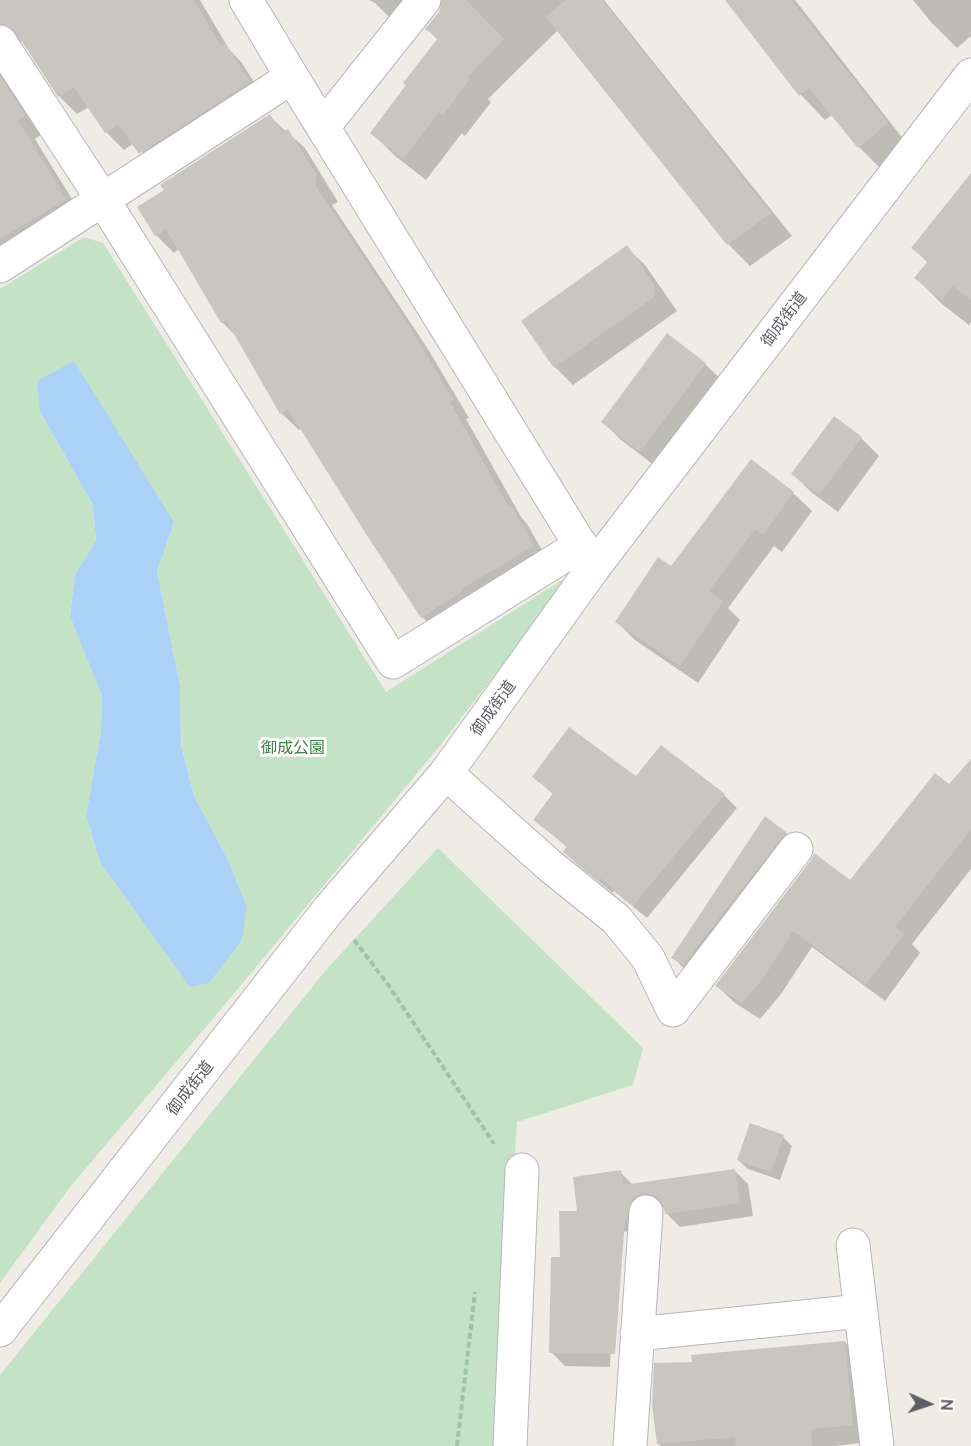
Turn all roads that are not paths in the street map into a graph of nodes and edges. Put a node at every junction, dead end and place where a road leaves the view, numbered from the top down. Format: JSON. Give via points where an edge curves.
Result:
{"nodes":[{"id":1,"x":246,"y":0,"type":"edge"},
{"id":2,"x":424,"y":0,"type":"edge"},
{"id":3,"x":0,"y":42,"type":"edge"},
{"id":4,"x":971,"y":75,"type":"edge"},
{"id":5,"x":292,"y":77,"type":"junction"},
{"id":6,"x":323,"y":127,"type":"junction"},
{"id":7,"x":103,"y":200,"type":"junction"},
{"id":8,"x":0,"y":266,"type":"edge"},
{"id":9,"x":588,"y":556,"type":"junction"},
{"id":10,"x":446,"y":773,"type":"junction"},
{"id":11,"x":796,"y":849,"type":"dead end"},
{"id":12,"x":522,"y":1170,"type":"dead end"},
{"id":13,"x":646,"y":1212,"type":"dead end"},
{"id":14,"x":853,"y":1245,"type":"dead end"},
{"id":15,"x":861,"y":1311,"type":"junction"},
{"id":16,"x":0,"y":1330,"type":"edge"},
{"id":17,"x":637,"y":1334,"type":"junction"},
{"id":18,"x":510,"y":1446,"type":"edge"},
{"id":19,"x":630,"y":1446,"type":"edge"},
{"id":20,"x":877,"y":1446,"type":"edge"}],
"edges":[{"from":1,"to":5,"type":"street"},
{"from":2,"to":6,"type":"street"},
{"from":3,"to":7,"type":"street"},
{"from":4,"to":9,"type":"street","name":"御成街道"},
{"from":5,"to":6,"type":"street"},
{"from":5,"to":7,"type":"street"},
{"from":6,"to":9,"type":"street"},
{"from":7,"to":8,"type":"street"},
{"from":7,"to":9,"type":"street","via":[[393,662]]},
{"from":9,"to":10,"type":"street","name":"御成街道"},
{"from":10,"to":11,"type":"street","via":[[616,919],[648,957],[673,1010]]},
{"from":10,"to":16,"type":"street","name":"御成街道","via":[[330,908]]},
{"from":12,"to":18,"type":"street"},
{"from":13,"to":17,"type":"street"},
{"from":14,"to":15,"type":"street"},
{"from":15,"to":17,"type":"street"},
{"from":15,"to":20,"type":"street"},
{"from":17,"to":19,"type":"street"}]}
